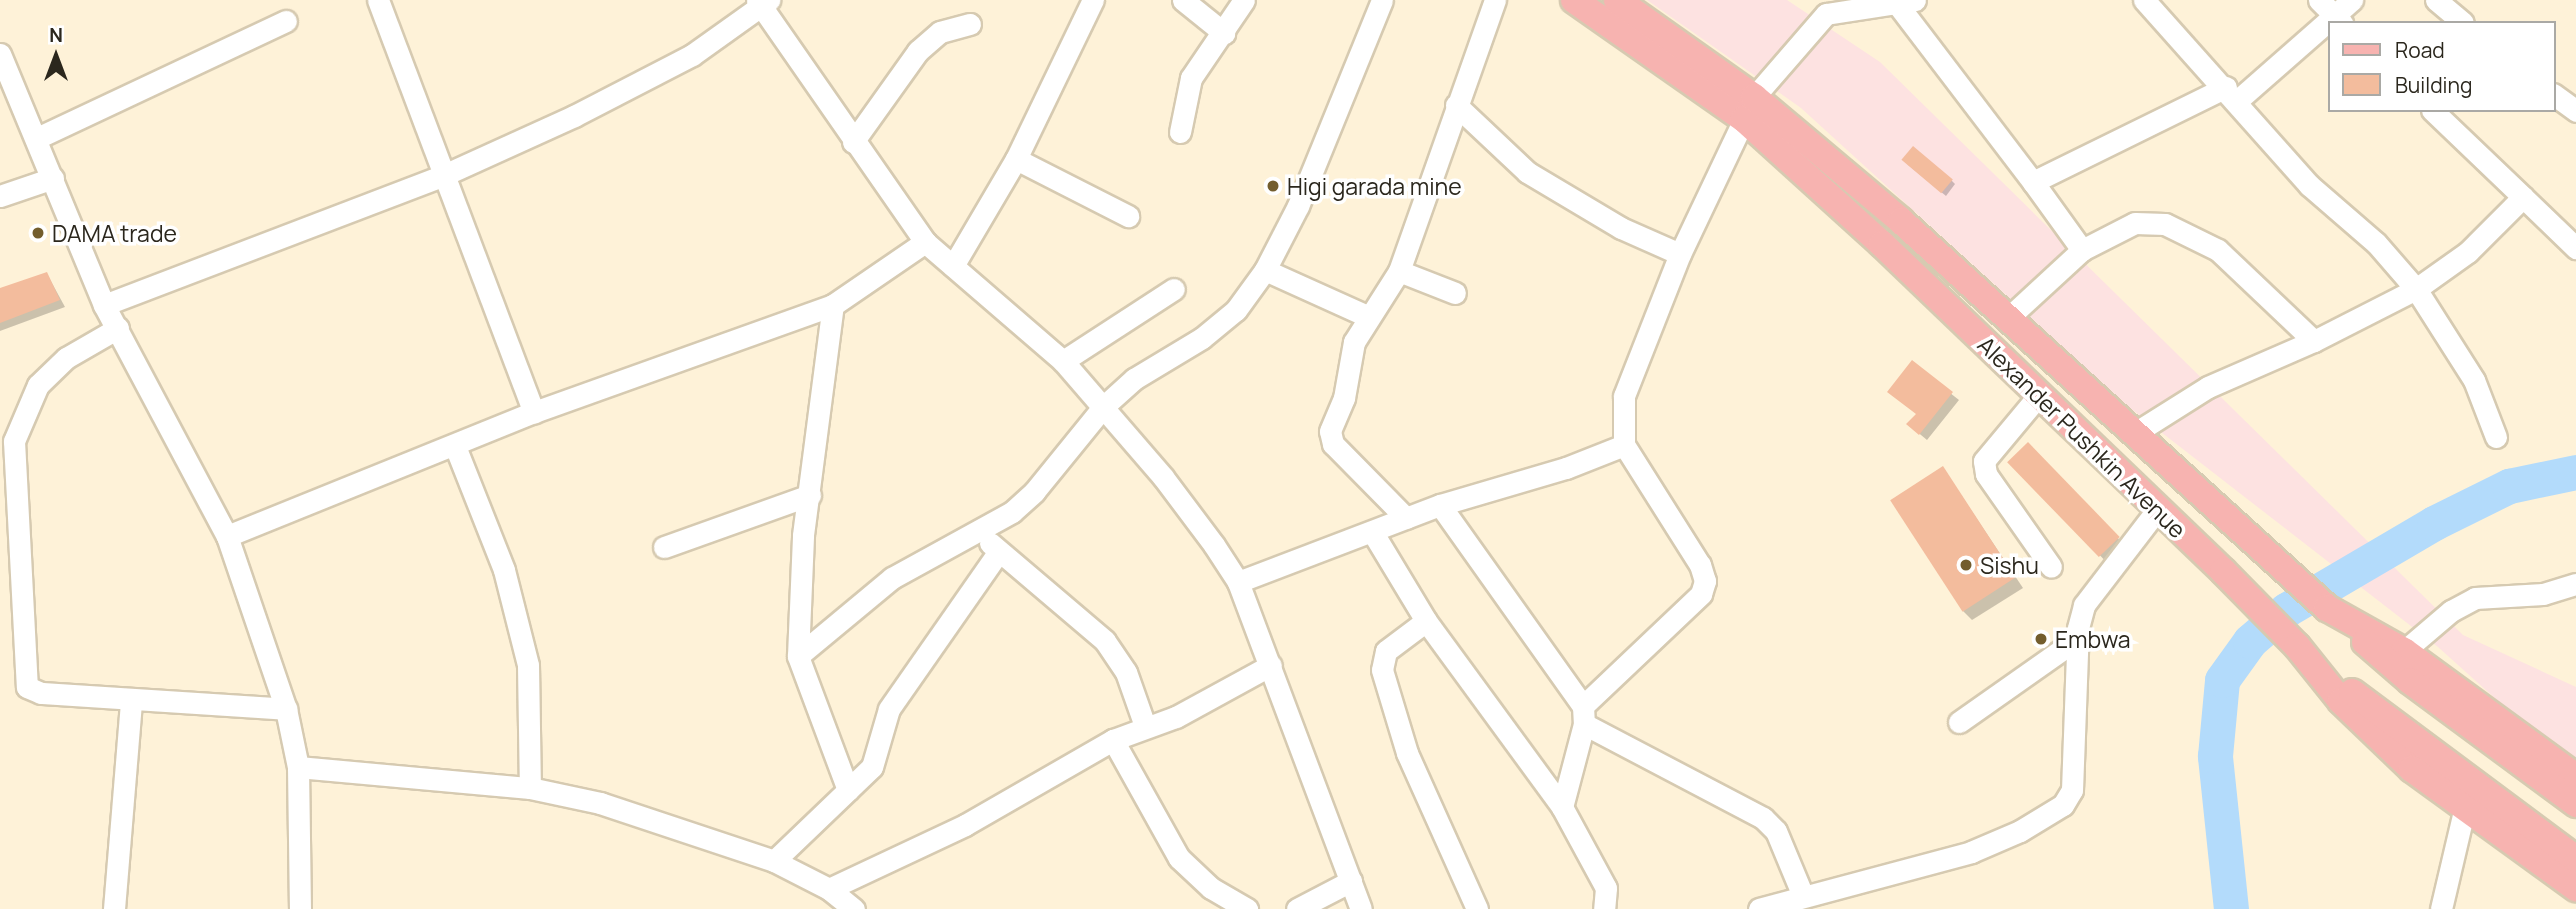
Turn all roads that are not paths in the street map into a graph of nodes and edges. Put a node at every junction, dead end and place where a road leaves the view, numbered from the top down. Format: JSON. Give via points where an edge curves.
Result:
{"nodes":[{"id":1,"x":377,"y":0,"type":"edge"},
{"id":2,"x":1093,"y":0,"type":"edge"},
{"id":3,"x":1183,"y":0,"type":"edge"},
{"id":4,"x":1244,"y":0,"type":"edge"},
{"id":5,"x":1382,"y":0,"type":"edge"},
{"id":6,"x":1494,"y":0,"type":"edge"},
{"id":7,"x":1574,"y":0,"type":"edge"},
{"id":8,"x":1617,"y":0,"type":"edge"},
{"id":9,"x":2144,"y":0,"type":"edge"},
{"id":10,"x":2319,"y":0,"type":"edge"},
{"id":11,"x":2352,"y":0,"type":"edge"},
{"id":12,"x":2436,"y":0,"type":"edge"},
{"id":13,"x":762,"y":2,"type":"edge"},
{"id":14,"x":1907,"y":2,"type":"edge"},
{"id":15,"x":1831,"y":7,"type":"edge"},
{"id":16,"x":2339,"y":20,"type":"edge"},
{"id":17,"x":286,"y":21,"type":"dead end"},
{"id":18,"x":2461,"y":21,"type":"edge"},
{"id":19,"x":970,"y":24,"type":"dead end"},
{"id":20,"x":2328,"y":28,"type":"edge"},
{"id":21,"x":1224,"y":33,"type":"junction"},
{"id":22,"x":0,"y":54,"type":"edge"},
{"id":23,"x":2232,"y":93,"type":"junction"},
{"id":24,"x":2555,"y":95,"type":"edge"},
{"id":25,"x":1457,"y":105,"type":"junction"},
{"id":26,"x":1749,"y":108,"type":"junction"},
{"id":27,"x":2576,"y":111,"type":"edge"},
{"id":28,"x":2434,"y":112,"type":"edge"},
{"id":29,"x":1180,"y":132,"type":"dead end"},
{"id":30,"x":37,"y":138,"type":"junction"},
{"id":31,"x":853,"y":142,"type":"junction"},
{"id":32,"x":1016,"y":159,"type":"junction"},
{"id":33,"x":444,"y":175,"type":"junction"},
{"id":34,"x":53,"y":178,"type":"junction"},
{"id":35,"x":2033,"y":182,"type":"junction"},
{"id":36,"x":0,"y":196,"type":"edge"},
{"id":37,"x":2523,"y":197,"type":"junction"},
{"id":38,"x":1128,"y":216,"type":"dead end"},
{"id":39,"x":925,"y":242,"type":"junction"},
{"id":40,"x":2576,"y":248,"type":"edge"},
{"id":41,"x":2082,"y":250,"type":"junction"},
{"id":42,"x":1680,"y":254,"type":"junction"},
{"id":43,"x":953,"y":266,"type":"junction"},
{"id":44,"x":1265,"y":270,"type":"junction"},
{"id":45,"x":1399,"y":271,"type":"junction"},
{"id":46,"x":1174,"y":289,"type":"dead end"},
{"id":47,"x":2416,"y":289,"type":"junction"},
{"id":48,"x":1455,"y":293,"type":"dead end"},
{"id":49,"x":104,"y":305,"type":"junction"},
{"id":50,"x":833,"y":305,"type":"junction"},
{"id":51,"x":1369,"y":317,"type":"junction"},
{"id":52,"x":2007,"y":319,"type":"junction"},
{"id":53,"x":118,"y":328,"type":"junction"},
{"id":54,"x":2314,"y":341,"type":"junction"},
{"id":55,"x":1063,"y":361,"type":"junction"},
{"id":56,"x":2039,"y":395,"type":"junction"},
{"id":57,"x":1103,"y":407,"type":"junction"},
{"id":58,"x":534,"y":412,"type":"junction"},
{"id":59,"x":2135,"y":433,"type":"junction"},
{"id":60,"x":2496,"y":438,"type":"dead end"},
{"id":61,"x":1624,"y":445,"type":"junction"},
{"id":62,"x":455,"y":446,"type":"junction"},
{"id":63,"x":810,"y":495,"type":"junction"},
{"id":64,"x":1440,"y":505,"type":"junction"},
{"id":65,"x":2156,"y":511,"type":"junction"},
{"id":66,"x":1406,"y":518,"type":"junction"},
{"id":67,"x":978,"y":528,"type":"junction"},
{"id":68,"x":1373,"y":533,"type":"junction"},
{"id":69,"x":228,"y":536,"type":"junction"},
{"id":70,"x":664,"y":547,"type":"dead end"},
{"id":71,"x":998,"y":553,"type":"junction"},
{"id":72,"x":2051,"y":566,"type":"dead end"},
{"id":73,"x":1238,"y":582,"type":"junction"},
{"id":74,"x":2576,"y":584,"type":"edge"},
{"id":75,"x":2327,"y":608,"type":"junction"},
{"id":76,"x":1426,"y":621,"type":"junction"},
{"id":77,"x":2077,"y":639,"type":"junction"},
{"id":78,"x":2297,"y":646,"type":"junction"},
{"id":79,"x":2404,"y":651,"type":"junction"},
{"id":80,"x":798,"y":656,"type":"junction"},
{"id":81,"x":1271,"y":665,"type":"junction"},
{"id":82,"x":131,"y":700,"type":"junction"},
{"id":83,"x":286,"y":709,"type":"junction"},
{"id":84,"x":1583,"y":715,"type":"junction"},
{"id":85,"x":1959,"y":722,"type":"dead end"},
{"id":86,"x":1145,"y":726,"type":"junction"},
{"id":87,"x":1112,"y":740,"type":"junction"},
{"id":88,"x":298,"y":767,"type":"junction"},
{"id":89,"x":2576,"y":776,"type":"edge"},
{"id":90,"x":530,"y":788,"type":"junction"},
{"id":91,"x":848,"y":790,"type":"junction"},
{"id":92,"x":2576,"y":804,"type":"edge"},
{"id":93,"x":1562,"y":807,"type":"junction"},
{"id":94,"x":2465,"y":807,"type":"junction"},
{"id":95,"x":2576,"y":859,"type":"edge"},
{"id":96,"x":774,"y":861,"type":"junction"},
{"id":97,"x":1351,"y":880,"type":"junction"},
{"id":98,"x":2576,"y":888,"type":"edge"},
{"id":99,"x":829,"y":889,"type":"junction"},
{"id":100,"x":1803,"y":895,"type":"junction"},
{"id":101,"x":114,"y":909,"type":"edge"},
{"id":102,"x":300,"y":909,"type":"edge"},
{"id":103,"x":854,"y":909,"type":"edge"},
{"id":104,"x":1247,"y":909,"type":"edge"},
{"id":105,"x":1297,"y":909,"type":"edge"},
{"id":106,"x":1361,"y":909,"type":"edge"},
{"id":107,"x":1477,"y":909,"type":"edge"},
{"id":108,"x":1604,"y":909,"type":"edge"},
{"id":109,"x":1759,"y":909,"type":"edge"},
{"id":110,"x":2441,"y":909,"type":"edge"}],
"edges":[{"from":1,"to":33,"type":"street"},
{"from":2,"to":32,"type":"street"},
{"from":3,"to":21,"type":"street"},
{"from":4,"to":21,"type":"street"},
{"from":5,"to":44,"type":"street","via":[[1328,140]]},
{"from":6,"to":25,"type":"street"},
{"from":7,"to":26,"type":"main road","name":"Alexander Pushkin Avenue"},
{"from":8,"to":26,"type":"main road","name":"Alexander Pushkin Avenue"},
{"from":9,"to":23,"type":"street"},
{"from":10,"to":16,"type":"street"},
{"from":11,"to":16,"type":"street"},
{"from":12,"to":18,"type":"street"},
{"from":13,"to":31,"type":"street"},
{"from":13,"to":33,"type":"street","via":[[692,55],[574,116]]},
{"from":14,"to":15,"type":"street"},
{"from":14,"to":35,"type":"street"},
{"from":15,"to":26,"type":"street"},
{"from":17,"to":30,"type":"street"},
{"from":19,"to":31,"type":"street","via":[[940,32],[918,51]]},
{"from":20,"to":23,"type":"street"},
{"from":21,"to":29,"type":"street","via":[[1191,78]]},
{"from":22,"to":30,"type":"street"},
{"from":23,"to":35,"type":"street"},
{"from":23,"to":47,"type":"street","via":[[2309,185],[2376,243]]},
{"from":24,"to":27,"type":"street"},
{"from":25,"to":42,"type":"street","via":[[1527,172],[1621,228]]},
{"from":25,"to":45,"type":"street"},
{"from":26,"to":42,"type":"street"},
{"from":26,"to":52,"type":"main road","name":"Alexander Pushkin Avenue","via":[[1901,221]]},
{"from":26,"to":56,"type":"main road","name":"Alexander Pushkin Avenue"},
{"from":28,"to":37,"type":"street"},
{"from":30,"to":34,"type":"street"},
{"from":31,"to":39,"type":"street"},
{"from":32,"to":38,"type":"street"},
{"from":32,"to":43,"type":"street"},
{"from":33,"to":49,"type":"street"},
{"from":33,"to":58,"type":"street"},
{"from":34,"to":36,"type":"street"},
{"from":34,"to":49,"type":"street"},
{"from":35,"to":41,"type":"street"},
{"from":37,"to":40,"type":"street"},
{"from":37,"to":47,"type":"street","via":[[2468,252]]},
{"from":39,"to":43,"type":"street"},
{"from":39,"to":50,"type":"street"},
{"from":41,"to":52,"type":"street"},
{"from":41,"to":54,"type":"street","via":[[2136,223],[2165,224],[2218,250]]},
{"from":42,"to":61,"type":"street","via":[[1623,396]]},
{"from":43,"to":55,"type":"street"},
{"from":44,"to":51,"type":"street"},
{"from":44,"to":57,"type":"street","via":[[1227,317],[1202,338],[1152,366]]},
{"from":45,"to":48,"type":"street"},
{"from":45,"to":51,"type":"street"},
{"from":46,"to":55,"type":"street"},
{"from":47,"to":54,"type":"street"},
{"from":47,"to":60,"type":"street","via":[[2474,380]]},
{"from":49,"to":53,"type":"street"},
{"from":50,"to":58,"type":"street"},
{"from":50,"to":63,"type":"street"},
{"from":51,"to":66,"type":"street","via":[[1349,358],[1344,398],[1330,438]]},
{"from":52,"to":59,"type":"main road","name":"Alexander Pushkin Avenue"},
{"from":53,"to":69,"type":"street"},
{"from":53,"to":82,"type":"street","via":[[66,358],[38,385],[14,441],[27,687],[41,693]]},
{"from":54,"to":59,"type":"street","via":[[2208,387]]},
{"from":55,"to":57,"type":"street"},
{"from":56,"to":65,"type":"main road","name":"Alexander Pushkin Avenue"},
{"from":56,"to":72,"type":"street","via":[[1984,461],[1986,474]]},
{"from":57,"to":67,"type":"street","via":[[1034,492],[1012,512]]},
{"from":57,"to":73,"type":"street","via":[[1163,477]]},
{"from":58,"to":62,"type":"street"},
{"from":59,"to":75,"type":"main road","name":"Alexander Pushkin Avenue"},
{"from":61,"to":64,"type":"street","via":[[1566,468]]},
{"from":61,"to":84,"type":"street","via":[[1700,565],[1705,581],[1701,594]]},
{"from":62,"to":69,"type":"street"},
{"from":62,"to":90,"type":"street","via":[[504,570],[528,665]]},
{"from":63,"to":70,"type":"street"},
{"from":63,"to":80,"type":"street","via":[[798,592]]},
{"from":64,"to":66,"type":"street"},
{"from":64,"to":84,"type":"street"},
{"from":65,"to":77,"type":"street","via":[[2084,605]]},
{"from":65,"to":78,"type":"main road","name":"Alexander Pushkin Avenue"},
{"from":66,"to":68,"type":"street"},
{"from":67,"to":71,"type":"street"},
{"from":67,"to":80,"type":"street","via":[[892,578]]},
{"from":68,"to":73,"type":"street"},
{"from":68,"to":76,"type":"street"},
{"from":69,"to":83,"type":"street"},
{"from":71,"to":86,"type":"street","via":[[1105,641],[1126,672]]},
{"from":71,"to":91,"type":"street","via":[[889,709],[872,767]]},
{"from":73,"to":81,"type":"street"},
{"from":74,"to":79,"type":"street","via":[[2543,594],[2475,598],[2451,611]]},
{"from":75,"to":79,"type":"main road","name":"Alexander Pushkin Avenue"},
{"from":75,"to":92,"type":"main road","via":[[2410,681]]},
{"from":76,"to":93,"type":"street"},
{"from":76,"to":107,"type":"street","via":[[1386,652],[1382,670],[1407,753]]},
{"from":77,"to":85,"type":"street"},
{"from":77,"to":100,"type":"street","via":[[2072,790],[2063,805],[2021,831],[1971,852],[1914,871]]},
{"from":78,"to":94,"type":"main road","name":"Alexander Pushkin Avenue","via":[[2341,701],[2412,769]]},
{"from":78,"to":95,"type":"main road","via":[[2489,798]]},
{"from":79,"to":89,"type":"main road","name":"Alexander Pushkin Avenue"},
{"from":80,"to":91,"type":"street"},
{"from":81,"to":86,"type":"street","via":[[1176,717]]},
{"from":81,"to":97,"type":"street"},
{"from":82,"to":83,"type":"street"},
{"from":82,"to":101,"type":"street"},
{"from":83,"to":88,"type":"street"},
{"from":84,"to":93,"type":"street"},
{"from":84,"to":100,"type":"street","via":[[1763,818],[1776,831]]},
{"from":86,"to":87,"type":"street"},
{"from":87,"to":99,"type":"street","via":[[965,825]]},
{"from":87,"to":104,"type":"street","via":[[1179,858],[1211,888]]},
{"from":88,"to":90,"type":"street"},
{"from":88,"to":102,"type":"street"},
{"from":90,"to":96,"type":"street","via":[[600,803]]},
{"from":91,"to":96,"type":"street"},
{"from":93,"to":108,"type":"street","via":[[1606,888]]},
{"from":94,"to":98,"type":"main road","name":"Alexander Pushkin Avenue"},
{"from":94,"to":110,"type":"street"},
{"from":96,"to":99,"type":"street"},
{"from":97,"to":105,"type":"street"},
{"from":97,"to":106,"type":"street"},
{"from":99,"to":103,"type":"street"},
{"from":100,"to":109,"type":"street"}]}
